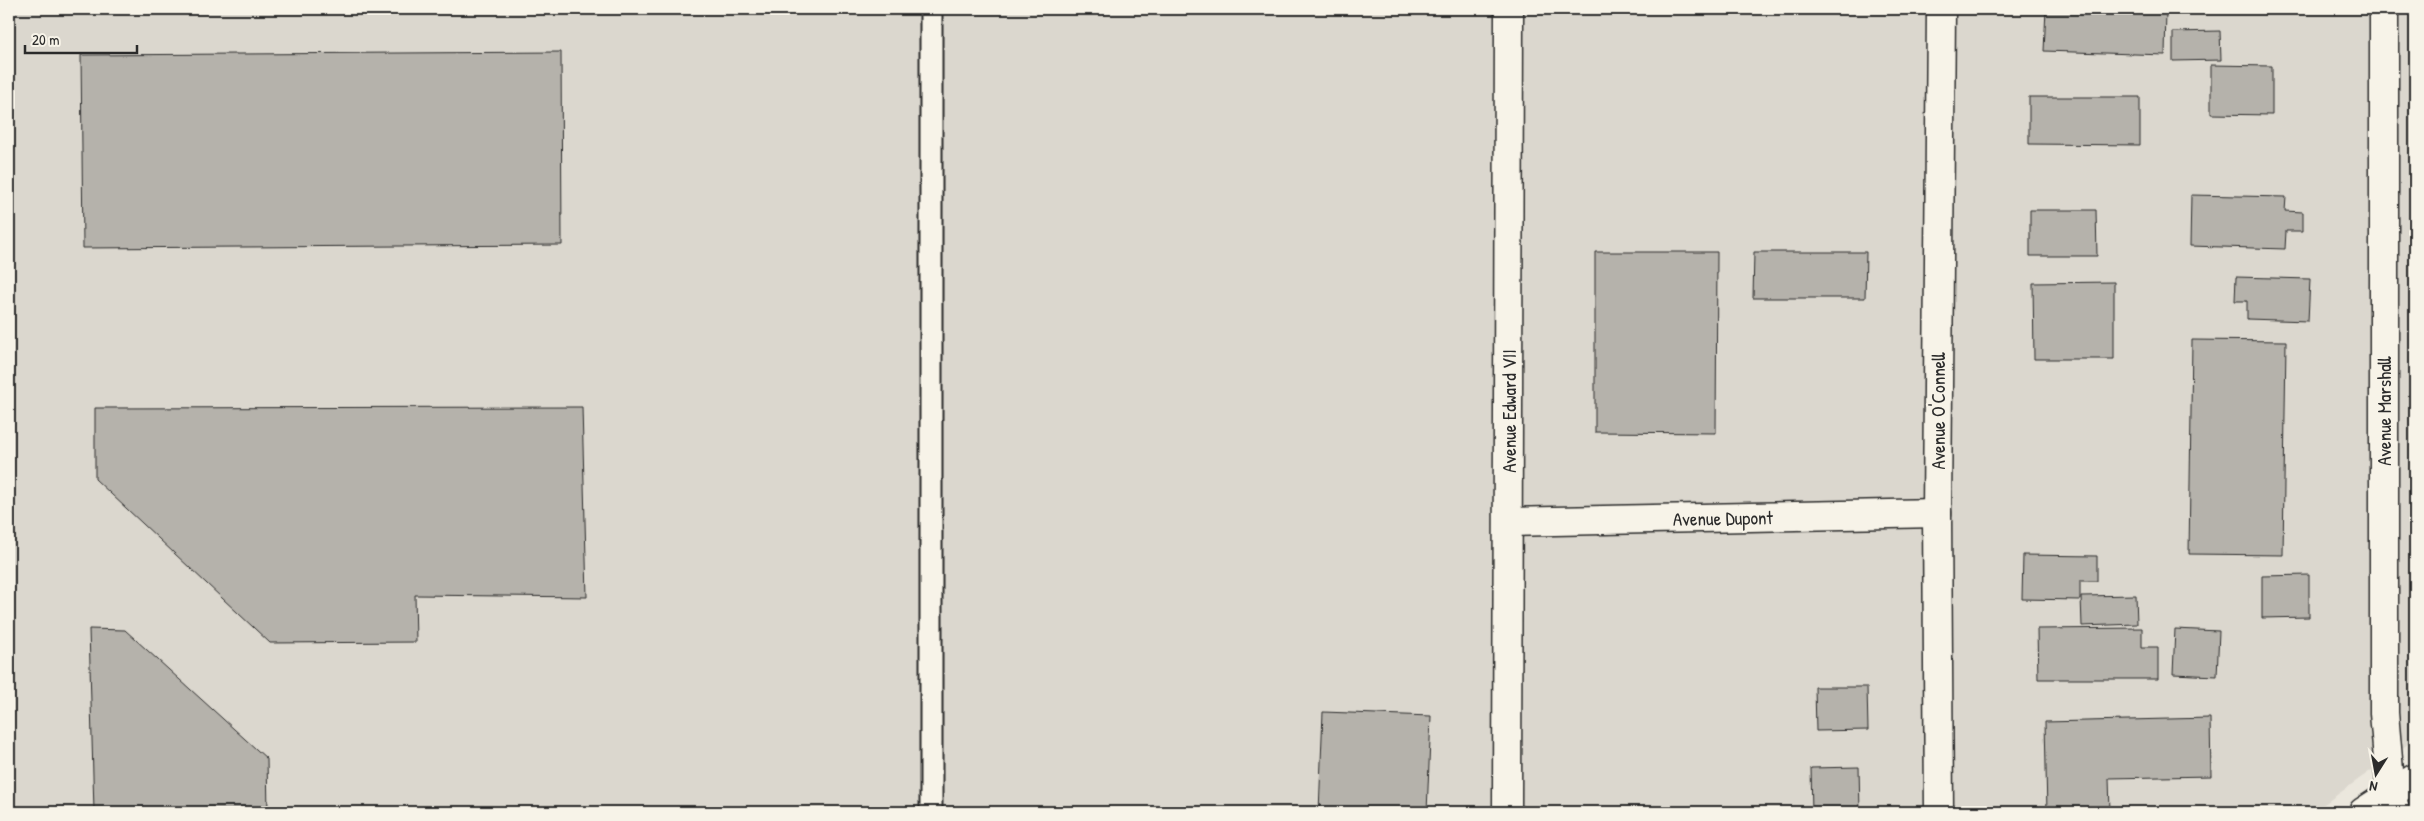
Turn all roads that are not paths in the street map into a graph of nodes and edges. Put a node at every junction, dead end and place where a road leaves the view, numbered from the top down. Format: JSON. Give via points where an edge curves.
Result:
{"nodes":[{"id":1,"x":931,"y":9,"type":"edge"},
{"id":2,"x":1509,"y":9,"type":"edge"},
{"id":3,"x":1941,"y":9,"type":"edge"},
{"id":4,"x":2384,"y":9,"type":"edge"},
{"id":5,"x":1937,"y":513,"type":"junction"},
{"id":6,"x":1509,"y":522,"type":"junction"},
{"id":7,"x":2415,"y":778,"type":"edge"},
{"id":8,"x":2388,"y":806,"type":"edge"},
{"id":9,"x":931,"y":812,"type":"edge"},
{"id":10,"x":1507,"y":812,"type":"edge"},
{"id":11,"x":1939,"y":812,"type":"edge"},
{"id":12,"x":2363,"y":812,"type":"edge"}],
"edges":[{"from":1,"to":9,"type":"lane"},
{"from":2,"to":6,"type":"street","name":"Avenue Edward VII"},
{"from":3,"to":5,"type":"street","name":"Avenue O'Connell"},
{"from":4,"to":8,"type":"street","name":"Avenue Marshall","via":[[2384,713]]},
{"from":5,"to":6,"type":"street","name":"Avenue Dupont"},
{"from":5,"to":11,"type":"street","name":"Avenue O'Connell"},
{"from":6,"to":10,"type":"street","name":"Avenue Edward VII"},
{"from":7,"to":8,"type":"street"},
{"from":8,"to":12,"type":"street"}]}
